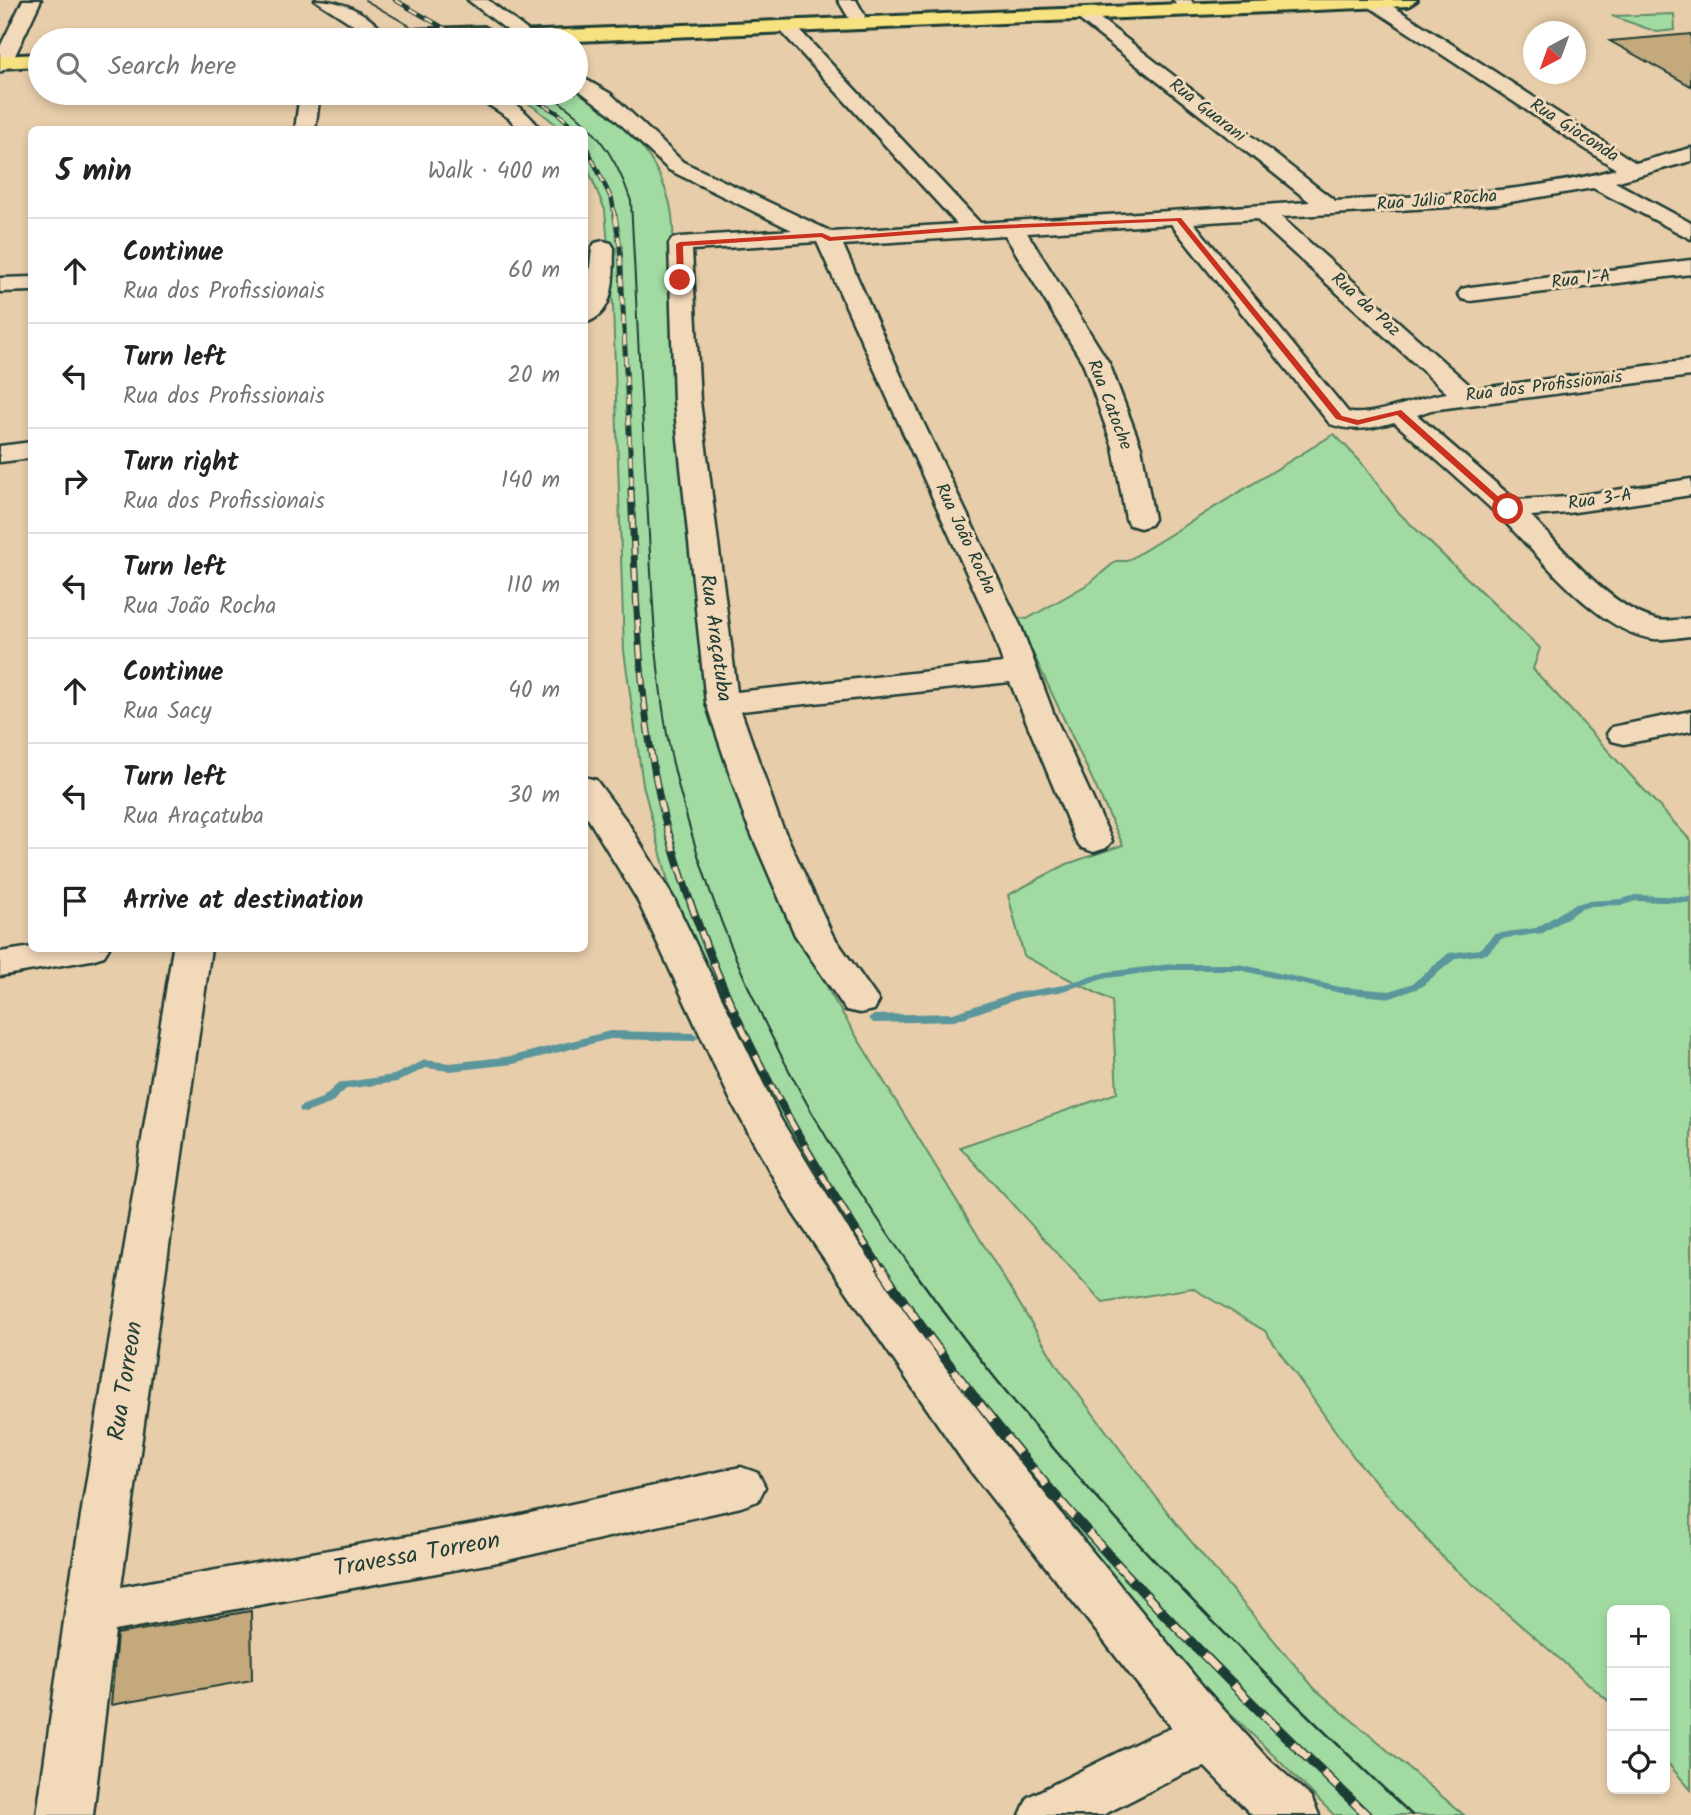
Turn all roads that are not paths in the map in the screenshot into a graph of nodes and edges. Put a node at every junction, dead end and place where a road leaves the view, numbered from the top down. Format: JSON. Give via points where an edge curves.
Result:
{"nodes":[{"id":1,"x":32,"y":0,"type":"edge"},
{"id":2,"x":324,"y":0,"type":"edge"},
{"id":3,"x":477,"y":0,"type":"edge"},
{"id":4,"x":1245,"y":0,"type":"edge"},
{"id":5,"x":1408,"y":0,"type":"edge"},
{"id":6,"x":1183,"y":1,"type":"edge"},
{"id":7,"x":1374,"y":2,"type":"edge"},
{"id":8,"x":851,"y":8,"type":"edge"},
{"id":9,"x":1083,"y":14,"type":"junction"},
{"id":10,"x":786,"y":26,"type":"junction"},
{"id":11,"x":371,"y":28,"type":"edge"},
{"id":12,"x":507,"y":28,"type":"edge"},
{"id":13,"x":588,"y":31,"type":"edge"},
{"id":14,"x":588,"y":34,"type":"edge"},
{"id":15,"x":28,"y":55,"type":"edge"},
{"id":16,"x":28,"y":60,"type":"edge"},
{"id":17,"x":2,"y":61,"type":"edge"},
{"id":18,"x":588,"y":88,"type":"edge"},
{"id":19,"x":308,"y":105,"type":"edge"},
{"id":20,"x":501,"y":105,"type":"edge"},
{"id":21,"x":306,"y":126,"type":"edge"},
{"id":22,"x":527,"y":126,"type":"edge"},
{"id":23,"x":1691,"y":154,"type":"edge"},
{"id":24,"x":1633,"y":170,"type":"junction"},
{"id":25,"x":1596,"y":181,"type":"junction"},
{"id":26,"x":1331,"y":208,"type":"junction"},
{"id":27,"x":1263,"y":214,"type":"junction"},
{"id":28,"x":1179,"y":219,"type":"junction"},
{"id":29,"x":1685,"y":223,"type":"edge"},
{"id":30,"x":1012,"y":227,"type":"junction"},
{"id":31,"x":973,"y":228,"type":"junction"},
{"id":32,"x":826,"y":237,"type":"junction"},
{"id":33,"x":603,"y":247,"type":"dead end"},
{"id":34,"x":1691,"y":267,"type":"edge"},
{"id":35,"x":28,"y":284,"type":"edge"},
{"id":36,"x":0,"y":285,"type":"edge"},
{"id":37,"x":1470,"y":294,"type":"dead end"},
{"id":38,"x":588,"y":312,"type":"edge"},
{"id":39,"x":1691,"y":368,"type":"edge"},
{"id":40,"x":1467,"y":397,"type":"junction"},
{"id":41,"x":1398,"y":412,"type":"junction"},
{"id":42,"x":28,"y":450,"type":"edge"},
{"id":43,"x":0,"y":454,"type":"edge"},
{"id":44,"x":1691,"y":487,"type":"edge"},
{"id":45,"x":1508,"y":509,"type":"junction"},
{"id":46,"x":1140,"y":519,"type":"dead end"},
{"id":47,"x":1679,"y":629,"type":"edge"},
{"id":48,"x":1022,"y":671,"type":"junction"},
{"id":49,"x":722,"y":703,"type":"junction"},
{"id":50,"x":1691,"y":721,"type":"edge"},
{"id":51,"x":1624,"y":734,"type":"dead end"},
{"id":52,"x":588,"y":792,"type":"edge"},
{"id":53,"x":1094,"y":841,"type":"dead end"},
{"id":54,"x":68,"y":952,"type":"edge"},
{"id":55,"x":191,"y":952,"type":"edge"},
{"id":56,"x":0,"y":964,"type":"edge"},
{"id":57,"x":860,"y":1001,"type":"dead end"},
{"id":58,"x":741,"y":1487,"type":"dead end"},
{"id":59,"x":90,"y":1614,"type":"junction"},
{"id":60,"x":1218,"y":1740,"type":"junction"},
{"id":61,"x":65,"y":1815,"type":"edge"},
{"id":62,"x":1048,"y":1815,"type":"edge"},
{"id":63,"x":1292,"y":1815,"type":"edge"}],
"edges":[{"from":1,"to":17,"type":"street"},
{"from":2,"to":11,"type":"street"},
{"from":3,"to":12,"type":"street"},
{"from":4,"to":6,"type":"main road"},
{"from":5,"to":7,"type":"main road"},
{"from":6,"to":8,"type":"main road"},
{"from":7,"to":9,"type":"main road"},
{"from":7,"to":24,"type":"street","name":"Rua Gioconda"},
{"from":8,"to":13,"type":"main road"},
{"from":9,"to":10,"type":"main road"},
{"from":9,"to":26,"type":"street","name":"Rua Guarani"},
{"from":10,"to":14,"type":"main road"},
{"from":10,"to":31,"type":"street"},
{"from":15,"to":17,"type":"main road"},
{"from":16,"to":17,"type":"main road"},
{"from":18,"to":32,"type":"street","via":[[622,112],[676,166]]},
{"from":19,"to":21,"type":"street"},
{"from":20,"to":22,"type":"street"},
{"from":23,"to":24,"type":"street","name":"Rua Júlio Rocha"},
{"from":24,"to":25,"type":"street","name":"Rua Júlio Rocha"},
{"from":25,"to":26,"type":"street","name":"Rua Júlio Rocha","via":[[1498,197]]},
{"from":25,"to":29,"type":"street"},
{"from":26,"to":27,"type":"street","name":"Rua Júlio Rocha"},
{"from":27,"to":28,"type":"street","name":"Rua Júlio Rocha"},
{"from":27,"to":40,"type":"street","name":"Rua da Paz"},
{"from":28,"to":30,"type":"street"},
{"from":28,"to":41,"type":"street","name":"Rua dos Profissionais","via":[[1339,418],[1357,423]]},
{"from":30,"to":31,"type":"street"},
{"from":30,"to":46,"type":"street","name":"Rua Catoche","via":[[1096,363],[1127,447]]},
{"from":31,"to":32,"type":"street"},
{"from":32,"to":48,"type":"street","name":"Rua João Rocha","via":[[1006,627]]},
{"from":32,"to":49,"type":"street","name":"Rua Araçatuba","via":[[680,244],[687,401]]},
{"from":33,"to":38,"type":"street","via":[[599,300]]},
{"from":34,"to":37,"type":"street","name":"Rua 1-A"},
{"from":35,"to":36,"type":"street"},
{"from":39,"to":40,"type":"street","name":"Rua dos Profissionais"},
{"from":40,"to":41,"type":"street","name":"Rua dos Profissionais"},
{"from":41,"to":45,"type":"street"},
{"from":42,"to":43,"type":"street"},
{"from":44,"to":45,"type":"street","name":"Rua 3-A"},
{"from":45,"to":47,"type":"street","via":[[1597,598],[1647,628]]},
{"from":48,"to":49,"type":"street"},
{"from":48,"to":53,"type":"street","name":"Rua João Rocha"},
{"from":49,"to":57,"type":"street","name":"Rua Araçatuba","via":[[762,819],[814,935]]},
{"from":50,"to":51,"type":"street"},
{"from":52,"to":60,"type":"street","via":[[615,827],[640,873],[752,1102],[807,1201],[982,1451]]},
{"from":54,"to":56,"type":"street"},
{"from":55,"to":59,"type":"street","name":"Rua Torreon"},
{"from":58,"to":59,"type":"street","name":"Travessa Torreon","via":[[503,1540]]},
{"from":59,"to":61,"type":"street","name":"Rua Torreon"},
{"from":60,"to":62,"type":"street","via":[[1170,1753]]},
{"from":60,"to":63,"type":"street","via":[[1247,1775]]}]}
